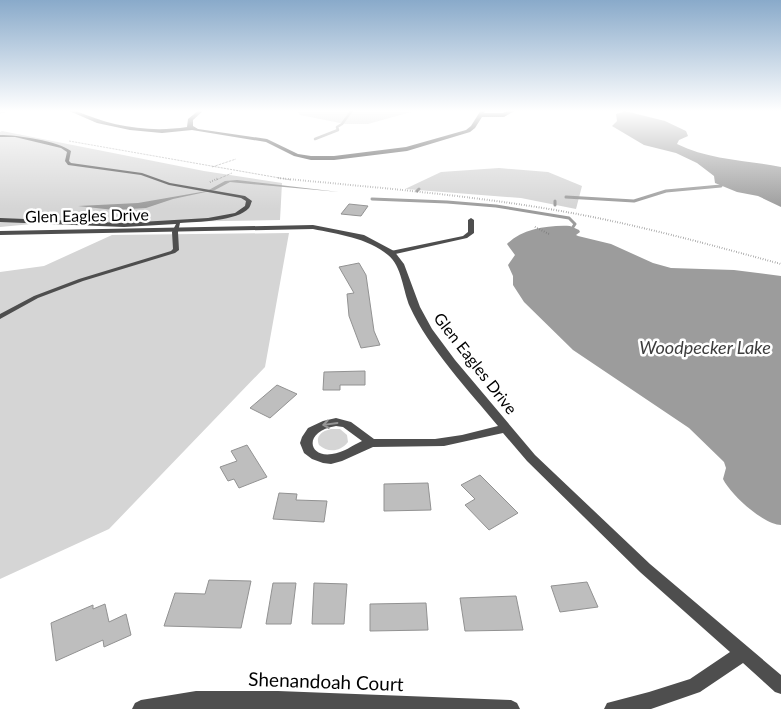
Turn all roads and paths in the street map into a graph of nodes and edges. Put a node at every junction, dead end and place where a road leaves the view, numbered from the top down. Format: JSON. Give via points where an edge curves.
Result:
{"nodes":[{"id":1,"x":45,"y":143,"type":"edge"},
{"id":2,"x":80,"y":143,"type":"edge"},
{"id":3,"x":271,"y":143,"type":"edge"},
{"id":4,"x":427,"y":143,"type":"edge"},
{"id":5,"x":236,"y":159,"type":"dead end"},
{"id":6,"x":211,"y":168,"type":"junction"},
{"id":7,"x":233,"y":172,"type":"junction"},
{"id":8,"x":186,"y":187,"type":"junction"},
{"id":9,"x":0,"y":220,"type":"edge"},
{"id":10,"x":472,"y":220,"type":"dead end"},
{"id":11,"x":177,"y":225,"type":"junction"},
{"id":12,"x":535,"y":227,"type":"dead end"},
{"id":13,"x":0,"y":233,"type":"edge"},
{"id":14,"x":549,"y":234,"type":"dead end"},
{"id":15,"x":391,"y":254,"type":"junction"},
{"id":16,"x":781,"y":264,"type":"edge"},
{"id":17,"x":0,"y":317,"type":"edge"},
{"id":18,"x":506,"y":428,"type":"junction"},
{"id":19,"x":372,"y":443,"type":"junction"},
{"id":20,"x":744,"y":653,"type":"junction"},
{"id":21,"x":781,"y":686,"type":"edge"},
{"id":22,"x":141,"y":709,"type":"edge"},
{"id":23,"x":510,"y":709,"type":"edge"},
{"id":24,"x":613,"y":709,"type":"edge"}],
"edges":[{"from":1,"to":8,"type":"lane","via":[[69,151],[70,164],[142,174]]},
{"from":2,"to":6,"type":"path"},
{"from":3,"to":4,"type":"street","via":[[311,158],[407,149]]},
{"from":5,"to":6,"type":"path"},
{"from":6,"to":7,"type":"path"},
{"from":7,"to":8,"type":"path","via":[[206,185]]},
{"from":7,"to":16,"type":"path","via":[[479,198],[551,209],[665,232]]},
{"from":8,"to":11,"type":"lane","via":[[246,198],[248,202],[237,214]]},
{"from":9,"to":11,"type":"lane"},
{"from":10,"to":15,"type":"lane","via":[[471,234],[465,237]]},
{"from":11,"to":13,"type":"street","name":"Glen Eagles Drive"},
{"from":11,"to":15,"type":"street","name":"Glen Eagles Drive","via":[[327,228],[361,237]]},
{"from":11,"to":17,"type":"lane","via":[[176,250],[36,297]]},
{"from":12,"to":14,"type":"path"},
{"from":15,"to":18,"type":"street","name":"Glen Eagles Drive","via":[[400,264],[415,307],[428,330]]},
{"from":18,"to":19,"type":"street","via":[[473,438],[434,443]]},
{"from":18,"to":20,"type":"street","name":"Glen Eagles Drive","via":[[537,464],[600,526]]},
{"from":19,"to":19,"type":"street","one_way":true,"via":[[344,423],[337,422],[318,426],[306,441],[308,450],[328,460]]},
{"from":20,"to":21,"type":"street","name":"Glen Eagles Drive"},
{"from":20,"to":24,"type":"street","via":[[694,686]]},
{"from":22,"to":23,"type":"street","name":"Shenandoah Court","via":[[196,700],[278,700]]}]}
